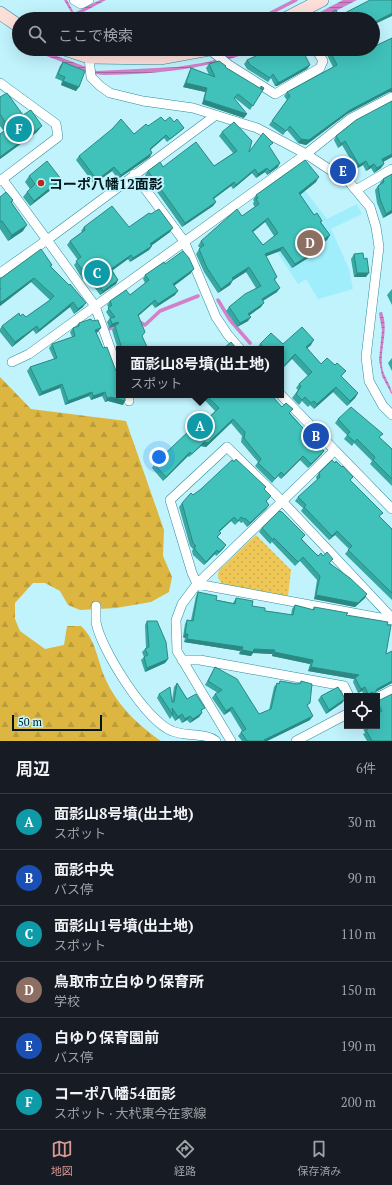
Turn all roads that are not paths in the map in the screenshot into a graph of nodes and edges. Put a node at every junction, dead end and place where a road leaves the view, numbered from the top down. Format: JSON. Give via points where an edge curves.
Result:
{"nodes":[{"id":1,"x":74,"y":0,"type":"edge"},
{"id":2,"x":89,"y":0,"type":"edge"},
{"id":3,"x":322,"y":0,"type":"edge"},
{"id":4,"x":306,"y":12,"type":"edge"},
{"id":5,"x":0,"y":13,"type":"edge"},
{"id":6,"x":12,"y":21,"type":"edge"},
{"id":7,"x":89,"y":56,"type":"joint"},
{"id":8,"x":171,"y":56,"type":"edge"},
{"id":9,"x":217,"y":56,"type":"edge"},
{"id":10,"x":320,"y":56,"type":"edge"},
{"id":11,"x":0,"y":83,"type":"edge"},
{"id":12,"x":392,"y":97,"type":"edge"},
{"id":13,"x":216,"y":115,"type":"junction"},
{"id":14,"x":306,"y":154,"type":"junction"},
{"id":15,"x":392,"y":169,"type":"edge"},
{"id":16,"x":134,"y":174,"type":"junction"},
{"id":17,"x":1,"y":180,"type":"edge"},
{"id":18,"x":356,"y":190,"type":"junction"},
{"id":19,"x":47,"y":240,"type":"junction"},
{"id":20,"x":184,"y":242,"type":"junction"},
{"id":21,"x":0,"y":273,"type":"edge"},
{"id":22,"x":95,"y":306,"type":"junction"},
{"id":23,"x":237,"y":346,"type":"edge"},
{"id":24,"x":12,"y":362,"type":"dead end"},
{"id":25,"x":116,"y":365,"type":"edge"},
{"id":26,"x":284,"y":398,"type":"edge"},
{"id":27,"x":392,"y":415,"type":"edge"},
{"id":28,"x":334,"y":451,"type":"junction"},
{"id":29,"x":282,"y":501,"type":"junction"},
{"id":30,"x":392,"y":510,"type":"edge"},
{"id":31,"x":197,"y":584,"type":"junction"},
{"id":32,"x":96,"y":606,"type":"dead end"},
{"id":33,"x":392,"y":619,"type":"edge"},
{"id":34,"x":182,"y":660,"type":"junction"},
{"id":35,"x":392,"y":690,"type":"edge"},
{"id":36,"x":348,"y":693,"type":"edge"},
{"id":37,"x":380,"y":696,"type":"edge"},
{"id":38,"x":344,"y":716,"type":"edge"},
{"id":39,"x":216,"y":741,"type":"edge"},
{"id":40,"x":231,"y":741,"type":"edge"},
{"id":41,"x":296,"y":741,"type":"edge"}],
"edges":[{"from":1,"to":2,"type":"street","via":[[81,4]]},
{"from":3,"to":4,"type":"street"},
{"from":5,"to":6,"type":"street"},
{"from":7,"to":8,"type":"street"},
{"from":7,"to":13,"type":"street","via":[[91,76],[110,92],[142,101],[193,108]]},
{"from":9,"to":10,"type":"street","via":[[275,94],[320,68],[323,61]]},
{"from":11,"to":17,"type":"street","via":[[56,124],[58,137]]},
{"from":12,"to":14,"type":"street","via":[[350,119]]},
{"from":13,"to":14,"type":"street","via":[[258,128]]},
{"from":13,"to":16,"type":"street"},
{"from":14,"to":18,"type":"street","via":[[350,183]]},
{"from":14,"to":20,"type":"street"},
{"from":15,"to":18,"type":"street"},
{"from":16,"to":19,"type":"street"},
{"from":16,"to":20,"type":"street"},
{"from":17,"to":19,"type":"street"},
{"from":18,"to":27,"type":"street","via":[[370,207],[379,247],[366,357],[369,382],[383,406]]},
{"from":19,"to":21,"type":"street"},
{"from":19,"to":22,"type":"street"},
{"from":20,"to":22,"type":"street"},
{"from":20,"to":23,"type":"street","via":[[216,317]]},
{"from":22,"to":24,"type":"street","via":[[29,354]]},
{"from":22,"to":25,"type":"street"},
{"from":26,"to":28,"type":"street"},
{"from":28,"to":29,"type":"street"},
{"from":28,"to":30,"type":"street"},
{"from":29,"to":31,"type":"street"},
{"from":29,"to":31,"type":"street","via":[[227,447],[170,500]]},
{"from":29,"to":33,"type":"street"},
{"from":31,"to":33,"type":"street"},
{"from":31,"to":34,"type":"street","via":[[182,604],[176,620],[177,651]]},
{"from":32,"to":39,"type":"street","via":[[96,622],[122,677],[155,720],[171,731],[208,737]]},
{"from":34,"to":36,"type":"street","via":[[200,660],[344,686]]},
{"from":34,"to":40,"type":"street"},
{"from":35,"to":37,"type":"street"},
{"from":38,"to":41,"type":"street"}]}
